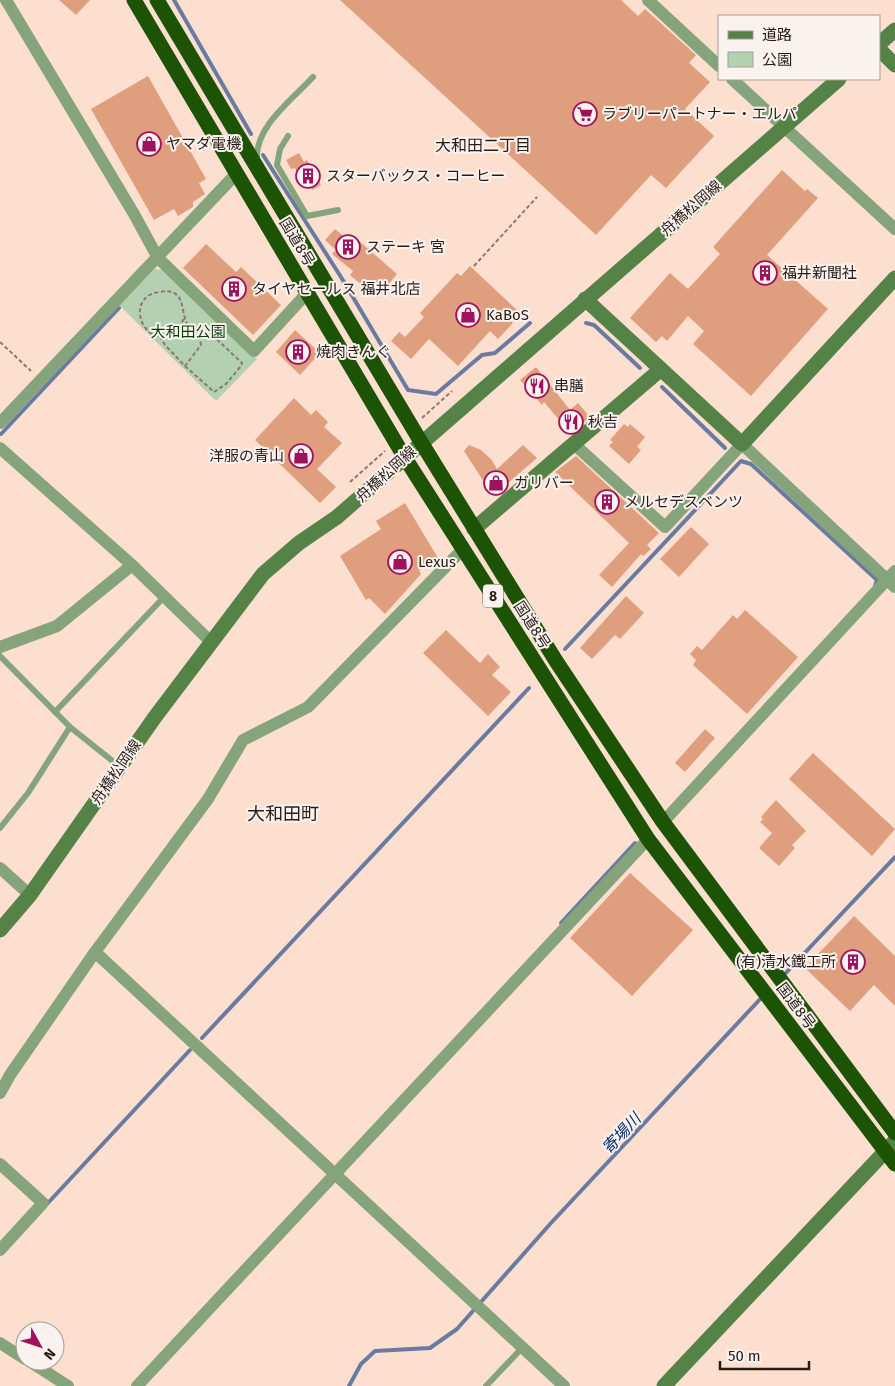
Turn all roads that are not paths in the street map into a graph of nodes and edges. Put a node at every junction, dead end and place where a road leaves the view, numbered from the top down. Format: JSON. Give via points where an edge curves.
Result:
{"nodes":[{"id":1,"x":6,"y":0,"type":"edge"},
{"id":2,"x":134,"y":0,"type":"edge"},
{"id":3,"x":157,"y":0,"type":"edge"},
{"id":4,"x":648,"y":0,"type":"edge"},
{"id":5,"x":895,"y":30,"type":"edge"},
{"id":6,"x":880,"y":43,"type":"edge"},
{"id":7,"x":880,"y":50,"type":"edge"},
{"id":8,"x":895,"y":64,"type":"edge"},
{"id":9,"x":718,"y":65,"type":"edge"},
{"id":10,"x":312,"y":77,"type":"dead end"},
{"id":11,"x":733,"y":80,"type":"edge"},
{"id":12,"x":838,"y":80,"type":"edge"},
{"id":13,"x":784,"y":127,"type":"junction"},
{"id":14,"x":288,"y":136,"type":"dead end"},
{"id":15,"x":257,"y":170,"type":"junction"},
{"id":16,"x":236,"y":174,"type":"junction"},
{"id":17,"x":338,"y":210,"type":"dead end"},
{"id":18,"x":895,"y":230,"type":"edge"},
{"id":19,"x":158,"y":258,"type":"junction"},
{"id":20,"x":895,"y":278,"type":"edge"},
{"id":21,"x":307,"y":293,"type":"junction"},
{"id":22,"x":585,"y":299,"type":"junction"},
{"id":23,"x":660,"y":370,"type":"junction"},
{"id":24,"x":0,"y":423,"type":"edge"},
{"id":25,"x":421,"y":442,"type":"junction"},
{"id":26,"x":574,"y":444,"type":"junction"},
{"id":27,"x":742,"y":444,"type":"junction"},
{"id":28,"x":0,"y":448,"type":"edge"},
{"id":29,"x":405,"y":458,"type":"junction"},
{"id":30,"x":474,"y":528,"type":"junction"},
{"id":31,"x":463,"y":549,"type":"junction"},
{"id":32,"x":132,"y":565,"type":"junction"},
{"id":33,"x":892,"y":579,"type":"edge"},
{"id":34,"x":164,"y":597,"type":"junction"},
{"id":35,"x":211,"y":642,"type":"junction"},
{"id":36,"x":0,"y":646,"type":"edge"},
{"id":37,"x":0,"y":656,"type":"edge"},
{"id":38,"x":55,"y":712,"type":"junction"},
{"id":39,"x":70,"y":727,"type":"junction"},
{"id":40,"x":120,"y":767,"type":"junction"},
{"id":41,"x":663,"y":822,"type":"junction"},
{"id":42,"x":0,"y":828,"type":"edge"},
{"id":43,"x":648,"y":839,"type":"junction"},
{"id":44,"x":0,"y":868,"type":"edge"},
{"id":45,"x":30,"y":895,"type":"junction"},
{"id":46,"x":0,"y":930,"type":"edge"},
{"id":47,"x":95,"y":952,"type":"junction"},
{"id":48,"x":0,"y":1093,"type":"edge"},
{"id":49,"x":895,"y":1133,"type":"edge"},
{"id":50,"x":890,"y":1146,"type":"edge"},
{"id":51,"x":0,"y":1164,"type":"edge"},
{"id":52,"x":895,"y":1164,"type":"edge"},
{"id":53,"x":336,"y":1173,"type":"junction"},
{"id":54,"x":0,"y":1250,"type":"edge"},
{"id":55,"x":0,"y":1343,"type":"edge"},
{"id":56,"x":522,"y":1348,"type":"junction"},
{"id":57,"x":15,"y":1353,"type":"edge"},
{"id":58,"x":44,"y":1371,"type":"edge"},
{"id":59,"x":68,"y":1386,"type":"edge"},
{"id":60,"x":137,"y":1386,"type":"edge"},
{"id":61,"x":486,"y":1386,"type":"edge"},
{"id":62,"x":564,"y":1386,"type":"edge"},
{"id":63,"x":664,"y":1386,"type":"edge"}],
"edges":[{"from":1,"to":19,"type":"street"},
{"from":2,"to":16,"type":"highway","name":"国道8号","number":"8"},
{"from":3,"to":15,"type":"highway","name":"国道8号","number":"8"},
{"from":4,"to":9,"type":"street"},
{"from":5,"to":6,"type":"main road"},
{"from":7,"to":8,"type":"main road"},
{"from":10,"to":15,"type":"lane","via":[[266,126],[256,155]]},
{"from":11,"to":13,"type":"street"},
{"from":12,"to":13,"type":"main road","name":"舟橋松岡線"},
{"from":13,"to":18,"type":"street"},
{"from":13,"to":22,"type":"main road","name":"舟橋松岡線"},
{"from":14,"to":17,"type":"lane","via":[[280,149],[277,166],[307,216]]},
{"from":15,"to":25,"type":"highway","name":"国道8号","number":"8"},
{"from":16,"to":19,"type":"street"},
{"from":16,"to":21,"type":"highway","name":"国道8号","number":"8"},
{"from":19,"to":21,"type":"street","via":[[254,351]]},
{"from":19,"to":24,"type":"street"},
{"from":20,"to":27,"type":"main road"},
{"from":21,"to":29,"type":"highway","name":"国道8号","number":"8"},
{"from":22,"to":23,"type":"main road"},
{"from":22,"to":25,"type":"main road","name":"舟橋松岡線"},
{"from":23,"to":26,"type":"main road"},
{"from":23,"to":27,"type":"main road"},
{"from":25,"to":29,"type":"main road","name":"舟橋松岡線"},
{"from":25,"to":30,"type":"highway","name":"国道8号","number":"8"},
{"from":26,"to":27,"type":"street","via":[[666,527]]},
{"from":26,"to":30,"type":"main road"},
{"from":27,"to":33,"type":"street"},
{"from":28,"to":32,"type":"street"},
{"from":29,"to":31,"type":"highway","name":"国道8号","number":"8"},
{"from":29,"to":35,"type":"main road","name":"舟橋松岡線","via":[[337,517],[299,542],[263,574]]},
{"from":30,"to":41,"type":"highway","name":"国道8号","number":"8","via":[[556,661]]},
{"from":31,"to":43,"type":"highway","name":"国道8号","number":"8"},
{"from":31,"to":47,"type":"street","via":[[308,706],[243,740],[208,799]]},
{"from":32,"to":34,"type":"street"},
{"from":32,"to":36,"type":"street","via":[[57,626]]},
{"from":33,"to":41,"type":"street"},
{"from":34,"to":35,"type":"street"},
{"from":34,"to":38,"type":"lane"},
{"from":35,"to":40,"type":"main road","name":"舟橋松岡線"},
{"from":37,"to":38,"type":"lane"},
{"from":38,"to":39,"type":"lane"},
{"from":39,"to":40,"type":"lane"},
{"from":39,"to":42,"type":"lane","via":[[28,793]]},
{"from":40,"to":45,"type":"main road","name":"舟橋松岡線"},
{"from":41,"to":49,"type":"highway","name":"国道8号","number":"8"},
{"from":43,"to":50,"type":"highway","name":"国道8号","number":"8"},
{"from":43,"to":53,"type":"street"},
{"from":44,"to":45,"type":"street"},
{"from":45,"to":46,"type":"main road","name":"舟橋松岡線"},
{"from":47,"to":48,"type":"street"},
{"from":47,"to":53,"type":"street"},
{"from":50,"to":52,"type":"highway","name":"国道8号","number":"8"},
{"from":50,"to":63,"type":"main road"},
{"from":51,"to":54,"type":"street","via":[[43,1203]]},
{"from":53,"to":56,"type":"street"},
{"from":53,"to":60,"type":"street"},
{"from":55,"to":57,"type":"street"},
{"from":56,"to":61,"type":"lane"},
{"from":56,"to":62,"type":"street"},
{"from":58,"to":59,"type":"street"}]}
